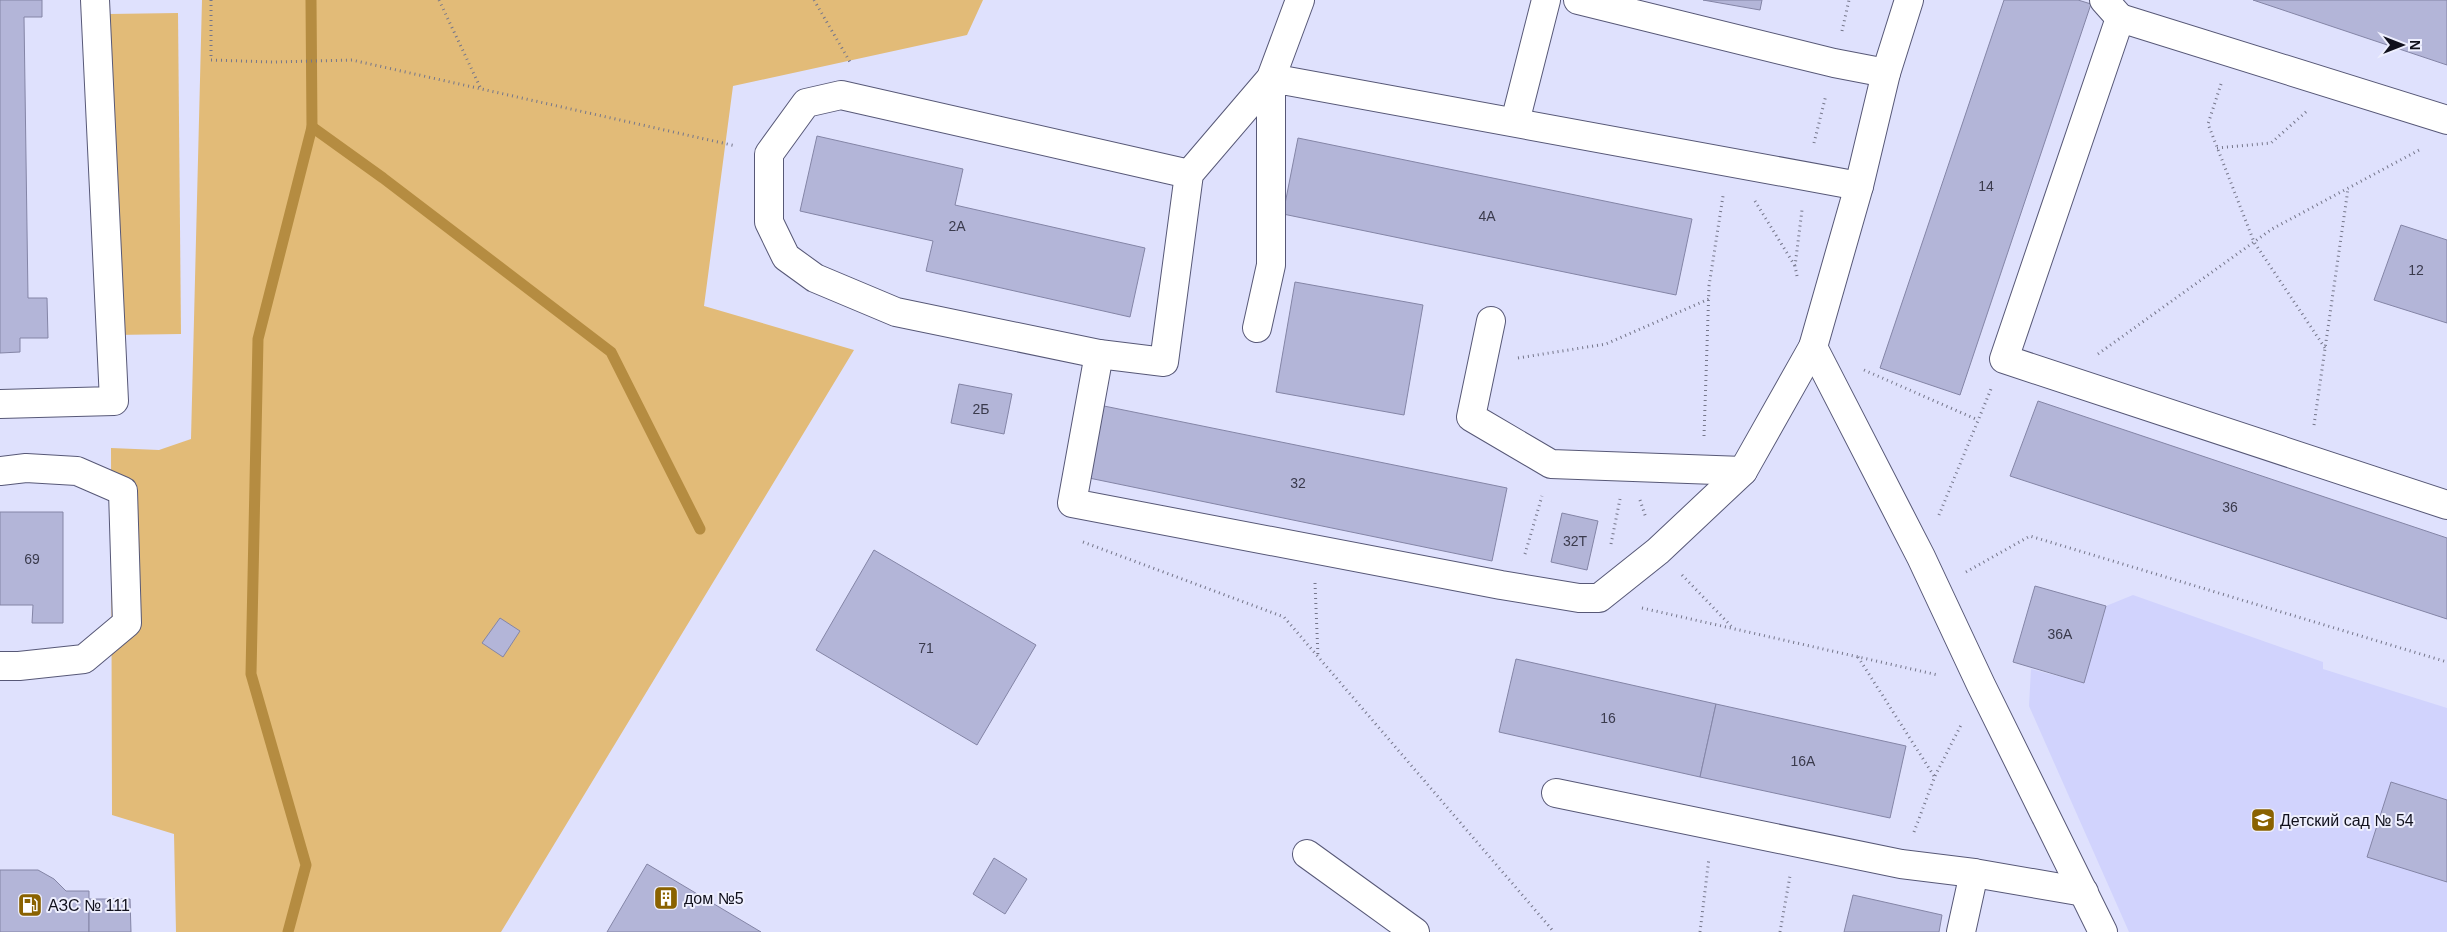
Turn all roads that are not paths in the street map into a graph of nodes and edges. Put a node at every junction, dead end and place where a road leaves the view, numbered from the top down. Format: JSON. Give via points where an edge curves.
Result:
{"nodes":[{"id":1,"x":95,"y":0,"type":"edge"},
{"id":2,"x":1300,"y":0,"type":"edge"},
{"id":3,"x":1546,"y":0,"type":"edge"},
{"id":4,"x":1578,"y":0,"type":"edge"},
{"id":5,"x":1909,"y":0,"type":"edge"},
{"id":6,"x":2112,"y":9,"type":"edge"},
{"id":7,"x":1886,"y":73,"type":"junction"},
{"id":8,"x":1271,"y":78,"type":"junction"},
{"id":9,"x":2447,"y":120,"type":"edge"},
{"id":10,"x":1515,"y":122,"type":"junction"},
{"id":11,"x":1189,"y":174,"type":"junction"},
{"id":12,"x":1859,"y":186,"type":"junction"},
{"id":13,"x":1491,"y":321,"type":"dead end"},
{"id":14,"x":1257,"y":328,"type":"dead end"},
{"id":15,"x":1814,"y":348,"type":"junction"},
{"id":16,"x":1099,"y":354,"type":"junction"},
{"id":17,"x":0,"y":404,"type":"edge"},
{"id":18,"x":0,"y":471,"type":"edge"},
{"id":19,"x":1743,"y":471,"type":"junction"},
{"id":20,"x":2447,"y":505,"type":"edge"},
{"id":21,"x":0,"y":666,"type":"edge"},
{"id":22,"x":1556,"y":793,"type":"dead end"},
{"id":23,"x":1306,"y":854,"type":"dead end"},
{"id":24,"x":1974,"y":873,"type":"junction"},
{"id":25,"x":2084,"y":892,"type":"junction"},
{"id":26,"x":1415,"y":932,"type":"edge"},
{"id":27,"x":1961,"y":932,"type":"edge"},
{"id":28,"x":2103,"y":932,"type":"edge"}],
"edges":[{"from":1,"to":17,"type":"lane","via":[[114,401]]},
{"from":2,"to":8,"type":"lane"},
{"from":3,"to":10,"type":"lane"},
{"from":4,"to":7,"type":"lane"},
{"from":5,"to":7,"type":"lane"},
{"from":6,"to":9,"type":"lane","via":[[2231,53]]},
{"from":6,"to":20,"type":"lane","via":[[2004,358]]},
{"from":7,"to":12,"type":"lane"},
{"from":8,"to":10,"type":"lane"},
{"from":8,"to":11,"type":"lane"},
{"from":8,"to":14,"type":"lane","via":[[1271,265]]},
{"from":10,"to":12,"type":"lane"},
{"from":11,"to":16,"type":"lane","via":[[1164,362]]},
{"from":11,"to":16,"type":"lane","via":[[841,95],[806,103],[769,154],[769,222],[786,257],[815,278],[896,312]]},
{"from":12,"to":15,"type":"lane"},
{"from":13,"to":19,"type":"lane","via":[[1471,417],[1551,464]]},
{"from":15,"to":19,"type":"lane"},
{"from":15,"to":25,"type":"lane","via":[[1921,557]]},
{"from":16,"to":19,"type":"lane","via":[[1072,503],[1516,588],[1600,598],[1658,551]]},
{"from":18,"to":21,"type":"lane","via":[[26,468],[77,471],[123,491],[127,623],[84,659]]},
{"from":22,"to":24,"type":"lane","via":[[1901,864]]},
{"from":23,"to":26,"type":"lane"},
{"from":24,"to":25,"type":"lane"},
{"from":24,"to":27,"type":"lane"},
{"from":25,"to":28,"type":"lane"}]}
